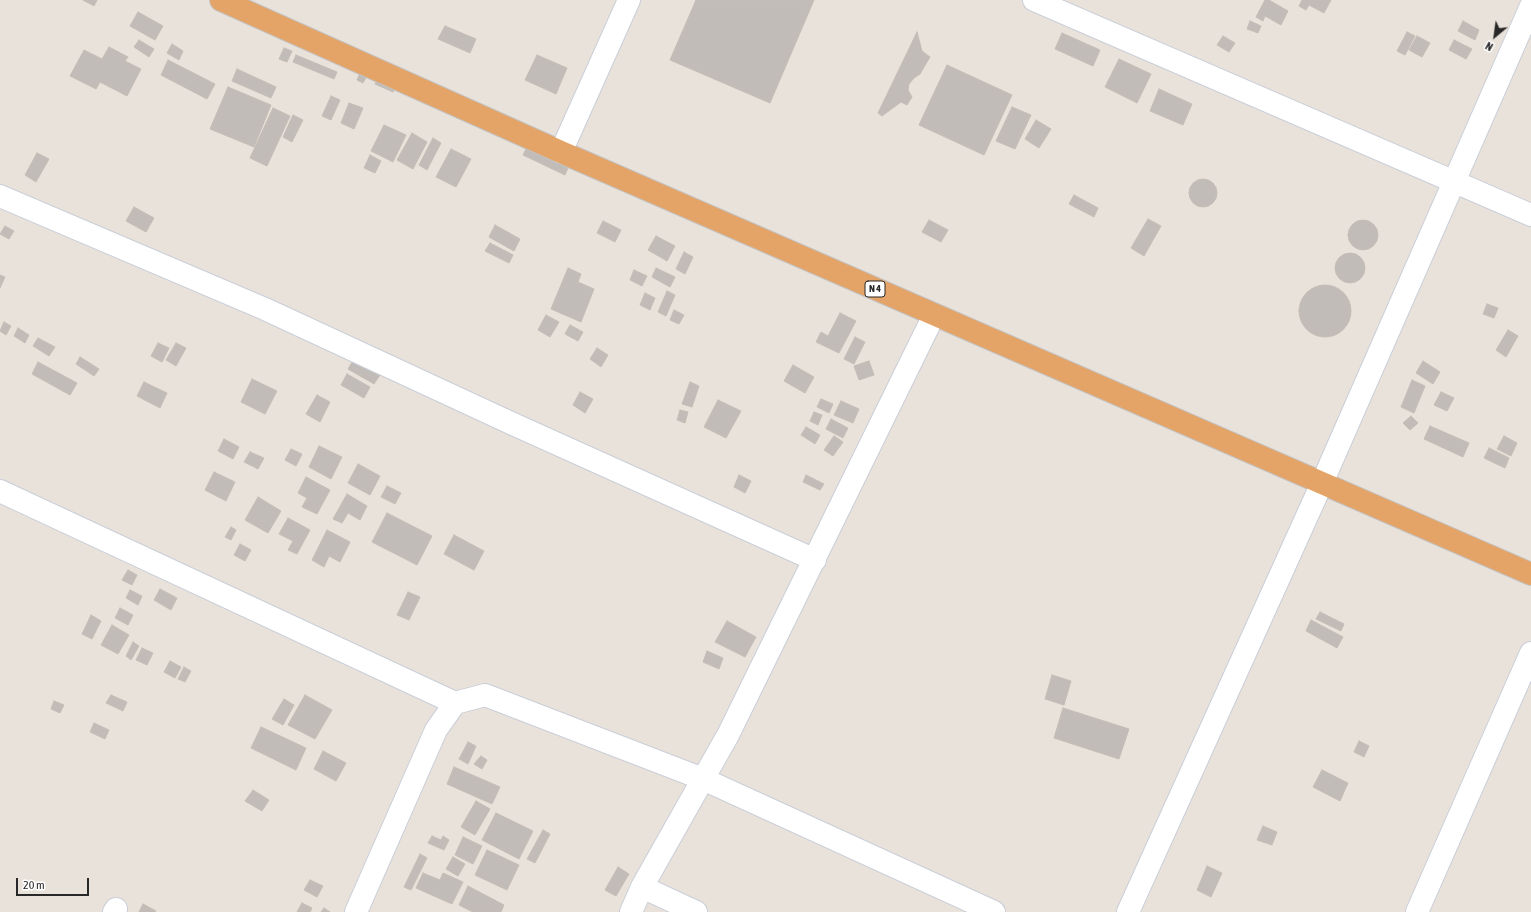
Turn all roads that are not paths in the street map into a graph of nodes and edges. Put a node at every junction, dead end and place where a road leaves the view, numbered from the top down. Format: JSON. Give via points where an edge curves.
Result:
{"nodes":[{"id":1,"x":221,"y":0,"type":"edge"},
{"id":2,"x":630,"y":0,"type":"edge"},
{"id":3,"x":1034,"y":0,"type":"edge"},
{"id":4,"x":1531,"y":6,"type":"edge"},
{"id":5,"x":1073,"y":8,"type":"edge"},
{"id":6,"x":561,"y":152,"type":"junction"},
{"id":7,"x":1453,"y":182,"type":"junction"},
{"id":8,"x":0,"y":196,"type":"edge"},
{"id":9,"x":1531,"y":215,"type":"edge"},
{"id":10,"x":934,"y":315,"type":"junction"},
{"id":11,"x":1322,"y":483,"type":"junction"},
{"id":12,"x":0,"y":491,"type":"edge"},
{"id":13,"x":815,"y":560,"type":"junction"},
{"id":14,"x":1531,"y":574,"type":"edge"},
{"id":15,"x":1531,"y":653,"type":"edge"},
{"id":16,"x":455,"y":704,"type":"junction"},
{"id":17,"x":704,"y":780,"type":"junction"},
{"id":18,"x":642,"y":887,"type":"junction"},
{"id":19,"x":356,"y":912,"type":"edge"},
{"id":20,"x":631,"y":912,"type":"edge"},
{"id":21,"x":696,"y":912,"type":"edge"},
{"id":22,"x":994,"y":912,"type":"edge"},
{"id":23,"x":1128,"y":912,"type":"edge"},
{"id":24,"x":1418,"y":912,"type":"edge"}],
"edges":[{"from":1,"to":6,"type":"highway","number":"N 4"},
{"from":2,"to":6,"type":"street"},
{"from":3,"to":5,"type":"street"},
{"from":4,"to":7,"type":"street"},
{"from":5,"to":7,"type":"street"},
{"from":6,"to":10,"type":"highway","number":"N 4"},
{"from":7,"to":9,"type":"street"},
{"from":7,"to":11,"type":"street"},
{"from":8,"to":13,"type":"street","via":[[265,309]]},
{"from":10,"to":11,"type":"highway","number":"N 4"},
{"from":10,"to":13,"type":"street"},
{"from":11,"to":14,"type":"highway","number":"N 4"},
{"from":11,"to":23,"type":"street"},
{"from":12,"to":16,"type":"street"},
{"from":13,"to":17,"type":"street"},
{"from":15,"to":24,"type":"street"},
{"from":16,"to":17,"type":"street","via":[[485,695]]},
{"from":16,"to":19,"type":"street","via":[[436,730]]},
{"from":17,"to":18,"type":"street"},
{"from":17,"to":22,"type":"street"},
{"from":18,"to":20,"type":"street"},
{"from":18,"to":21,"type":"street"}]}
